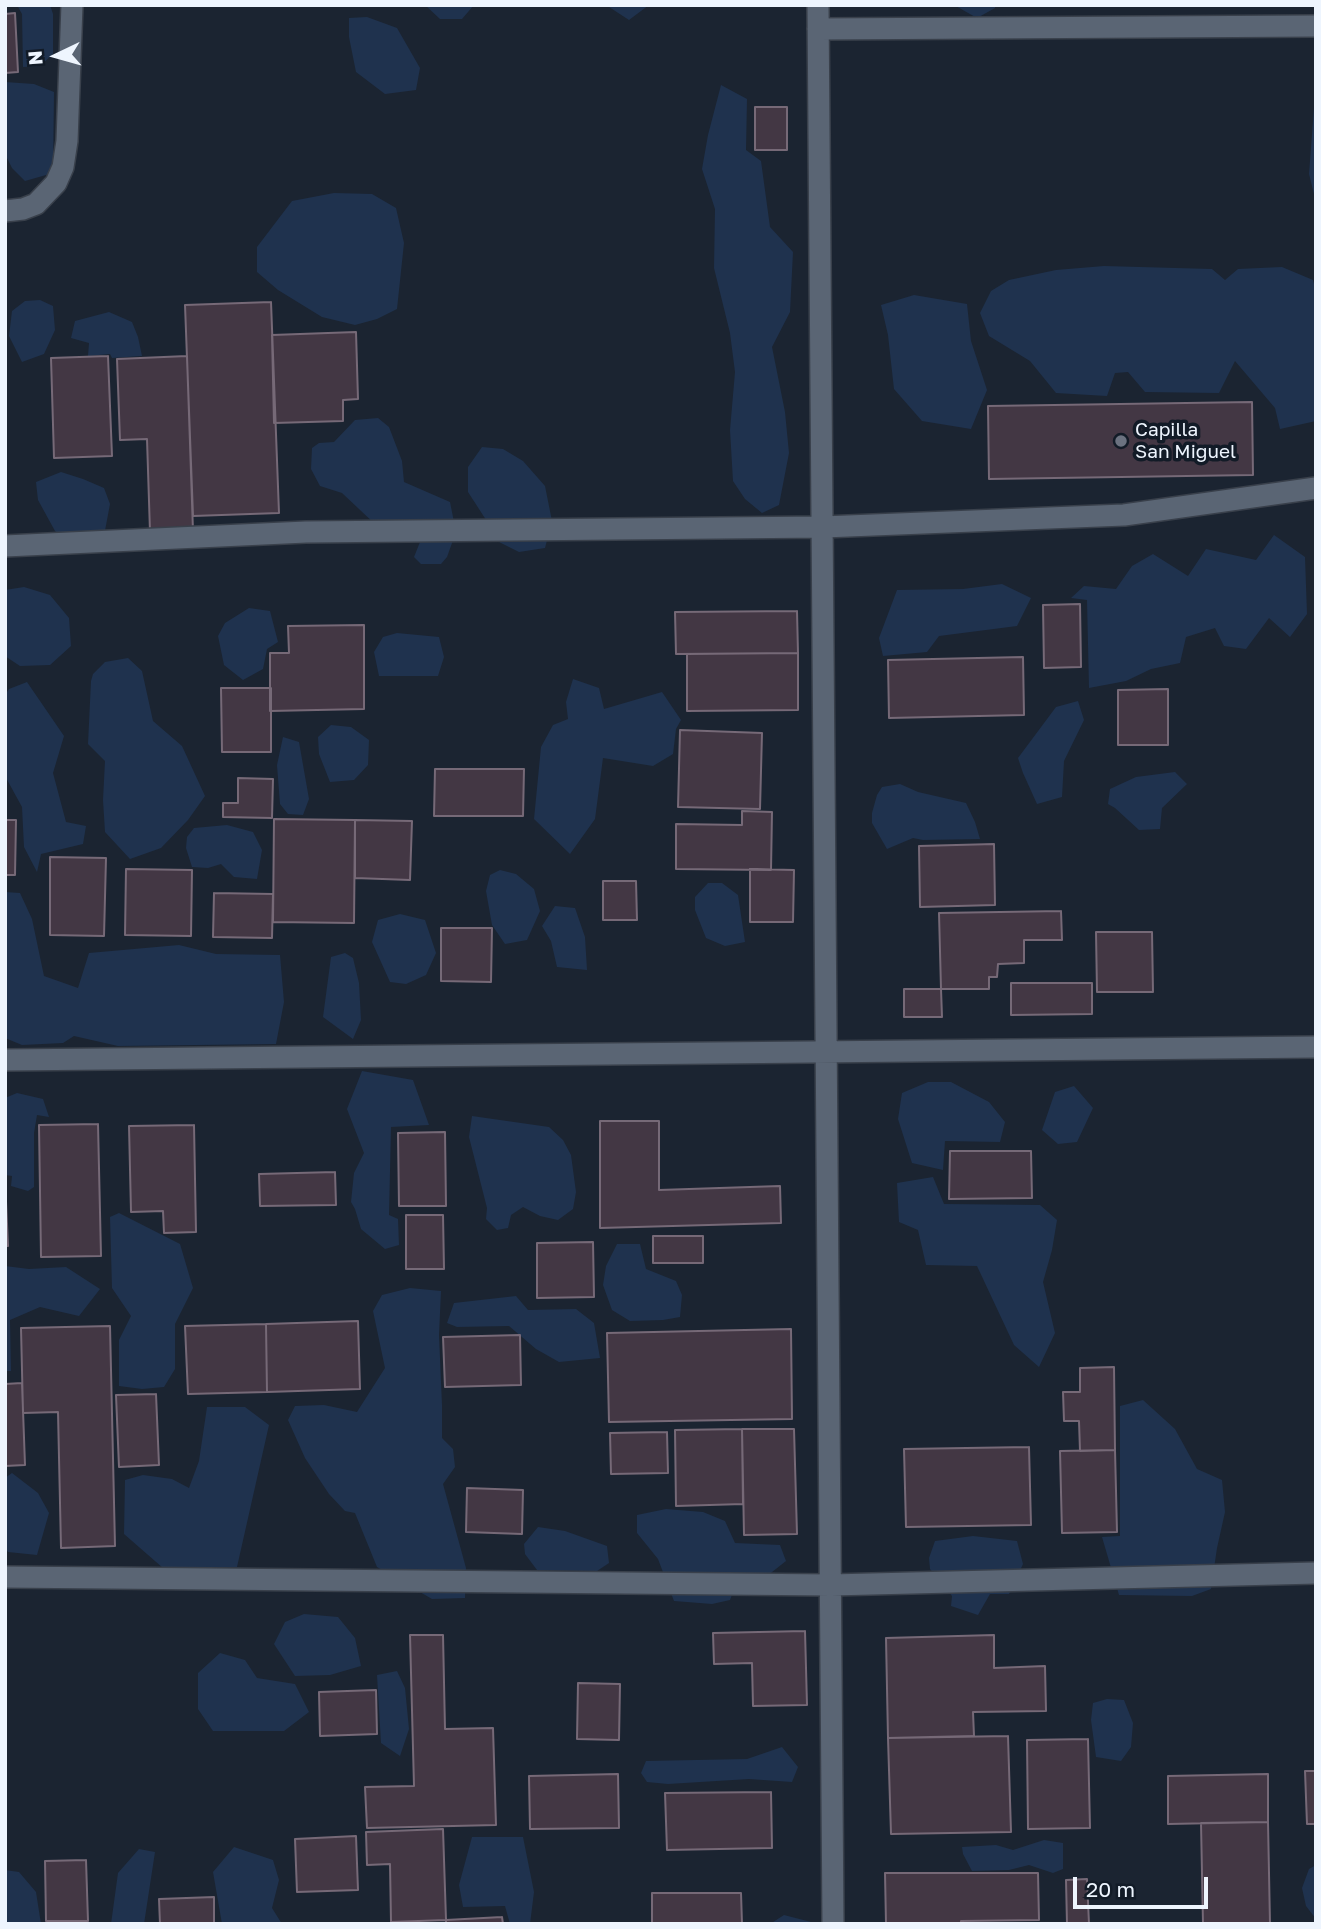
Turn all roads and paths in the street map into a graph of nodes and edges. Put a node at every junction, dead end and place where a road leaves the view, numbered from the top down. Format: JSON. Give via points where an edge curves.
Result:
{"nodes":[{"id":1,"x":72,"y":5,"type":"edge"},
{"id":2,"x":818,"y":5,"type":"edge"},
{"id":3,"x":1316,"y":26,"type":"edge"},
{"id":4,"x":818,"y":29,"type":"junction"},
{"id":5,"x":5,"y":211,"type":"edge"},
{"id":6,"x":1316,"y":488,"type":"edge"},
{"id":7,"x":823,"y":527,"type":"junction"},
{"id":8,"x":5,"y":546,"type":"edge"},
{"id":9,"x":1316,"y":1047,"type":"edge"},
{"id":10,"x":826,"y":1052,"type":"junction"},
{"id":11,"x":5,"y":1060,"type":"edge"},
{"id":12,"x":1316,"y":1573,"type":"edge"},
{"id":13,"x":5,"y":1577,"type":"edge"},
{"id":14,"x":831,"y":1585,"type":"junction"},
{"id":15,"x":834,"y":1924,"type":"edge"}],
"edges":[{"from":1,"to":5,"type":"street","via":[[63,167],[56,183],[36,204]]},
{"from":2,"to":4,"type":"street"},
{"from":3,"to":4,"type":"street"},
{"from":4,"to":7,"type":"street"},
{"from":6,"to":7,"type":"street","via":[[1124,515]]},
{"from":7,"to":8,"type":"street","via":[[306,532]]},
{"from":7,"to":10,"type":"street"},
{"from":9,"to":10,"type":"street"},
{"from":10,"to":11,"type":"street"},
{"from":10,"to":14,"type":"street"},
{"from":12,"to":14,"type":"street"},
{"from":13,"to":14,"type":"street"},
{"from":14,"to":15,"type":"street"}]}
